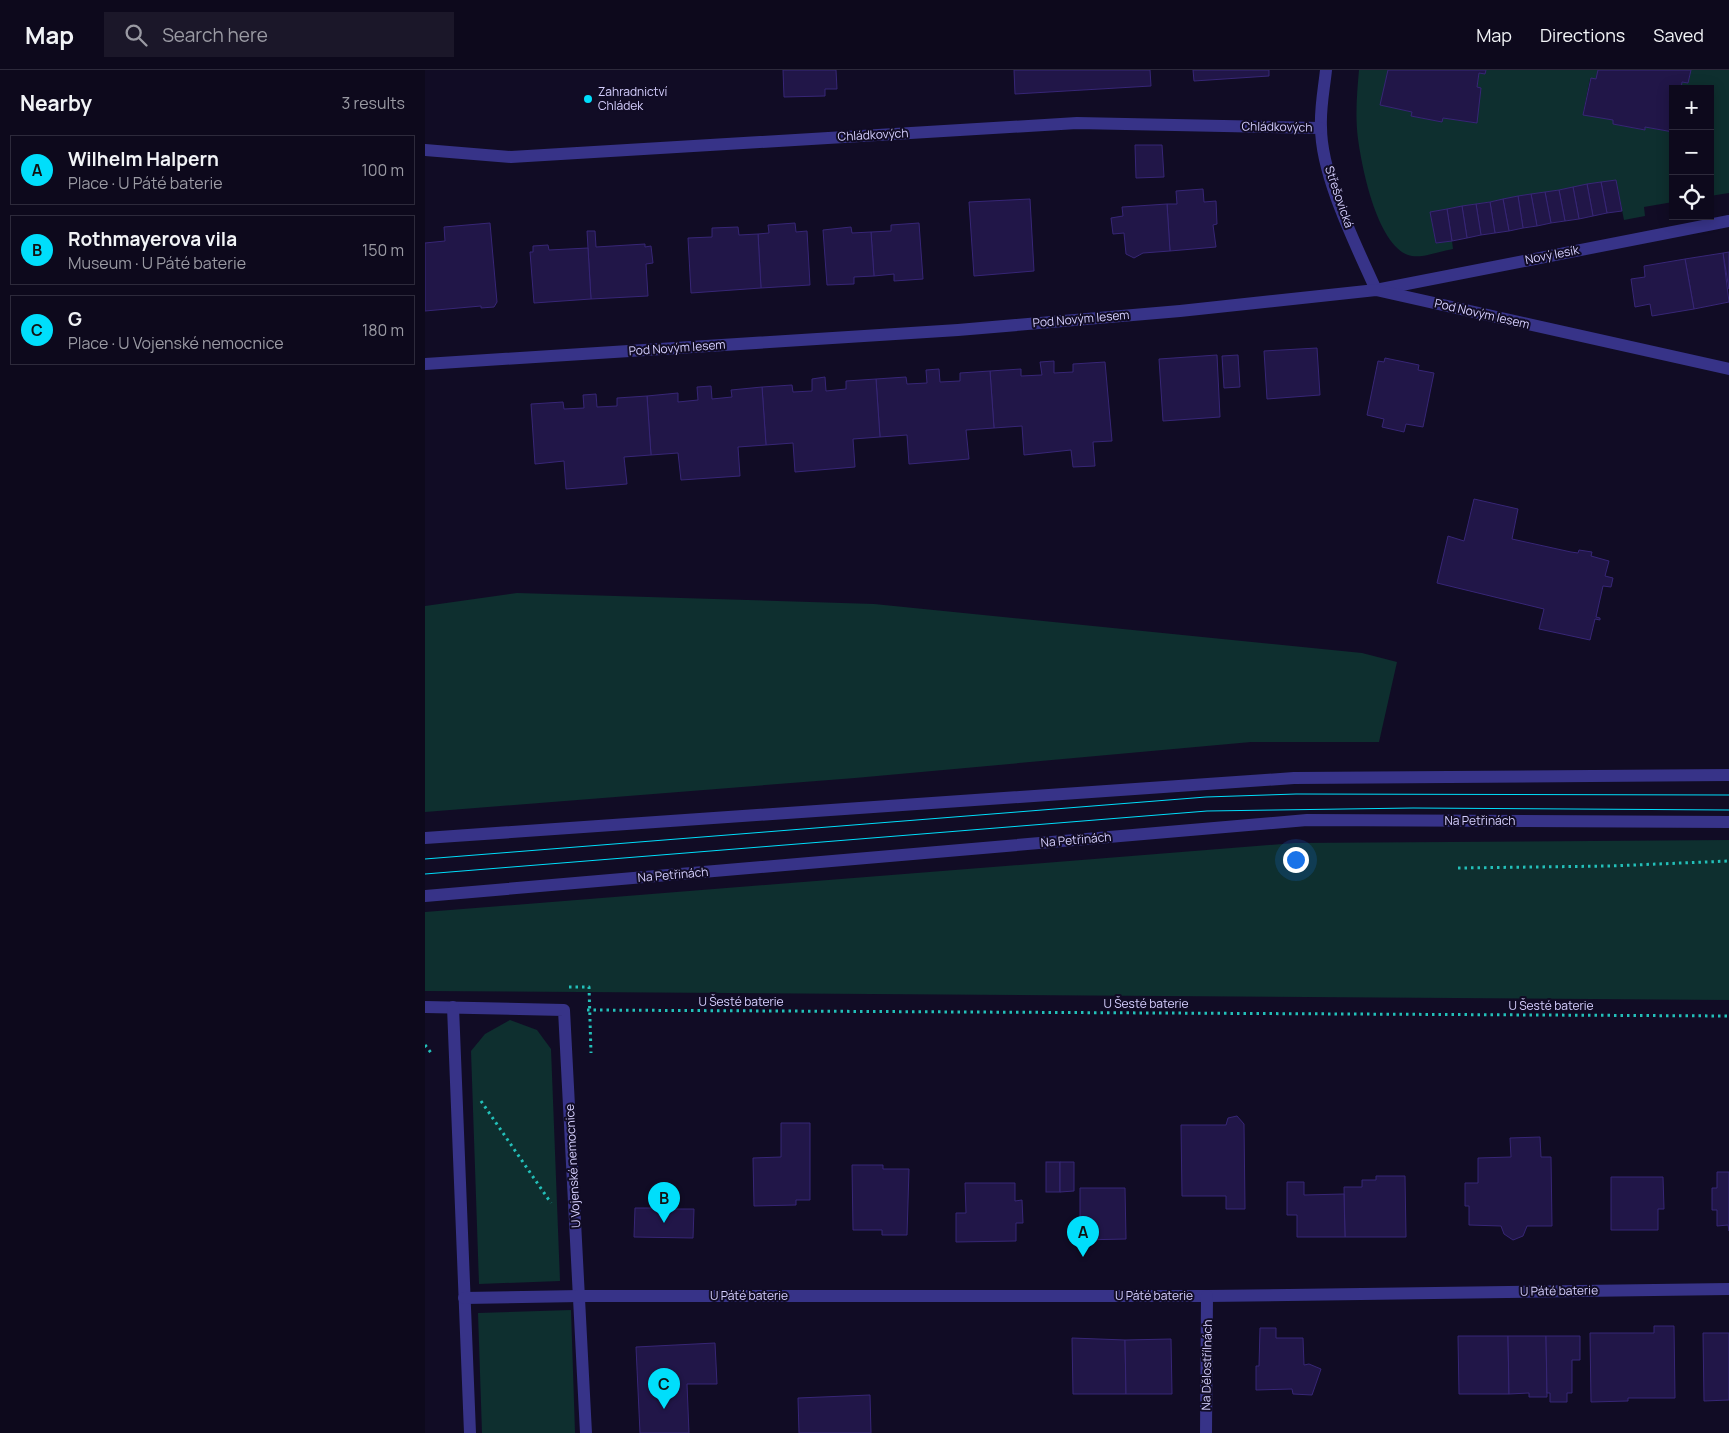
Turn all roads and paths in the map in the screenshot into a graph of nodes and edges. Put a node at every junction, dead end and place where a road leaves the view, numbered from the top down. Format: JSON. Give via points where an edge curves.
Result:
{"nodes":[{"id":1,"x":1326,"y":70,"type":"edge"},
{"id":2,"x":1321,"y":128,"type":"junction"},
{"id":3,"x":425,"y":150,"type":"edge"},
{"id":4,"x":1729,"y":221,"type":"edge"},
{"id":5,"x":1376,"y":290,"type":"junction"},
{"id":6,"x":425,"y":364,"type":"edge"},
{"id":7,"x":1729,"y":369,"type":"edge"},
{"id":8,"x":1729,"y":775,"type":"edge"},
{"id":9,"x":1729,"y":822,"type":"edge"},
{"id":10,"x":425,"y":838,"type":"edge"},
{"id":11,"x":1729,"y":861,"type":"edge"},
{"id":12,"x":1458,"y":868,"type":"dead end"},
{"id":13,"x":425,"y":896,"type":"edge"},
{"id":14,"x":425,"y":1007,"type":"edge"},
{"id":15,"x":453,"y":1007,"type":"junction"},
{"id":16,"x":564,"y":1010,"type":"junction"},
{"id":17,"x":1729,"y":1016,"type":"edge"},
{"id":18,"x":456,"y":1093,"type":"junction"},
{"id":19,"x":575,"y":1220,"type":"junction"},
{"id":20,"x":1729,"y":1289,"type":"edge"},
{"id":21,"x":580,"y":1296,"type":"junction"},
{"id":22,"x":1207,"y":1296,"type":"junction"},
{"id":23,"x":465,"y":1298,"type":"junction"},
{"id":24,"x":469,"y":1433,"type":"edge"},
{"id":25,"x":586,"y":1433,"type":"edge"},
{"id":26,"x":1206,"y":1433,"type":"edge"}],
"edges":[{"from":1,"to":2,"type":"street","name":"Střešovická"},
{"from":2,"to":3,"type":"street","name":"Chládkových","via":[[1077,123],[511,157]]},
{"from":2,"to":5,"type":"street","name":"Střešovická","via":[[1328,171]]},
{"from":4,"to":5,"type":"street","name":"Nový lesík"},
{"from":5,"to":6,"type":"street","name":"Pod Novým lesem","via":[[958,330]]},
{"from":5,"to":7,"type":"street","name":"Pod Novým lesem"},
{"from":8,"to":10,"type":"street","via":[[1294,778]]},
{"from":9,"to":13,"type":"street","name":"Na Petřinách","via":[[1307,820]]},
{"from":11,"to":12,"type":"path"},
{"from":14,"to":15,"type":"street"},
{"from":15,"to":16,"type":"street"},
{"from":15,"to":18,"type":"street"},
{"from":16,"to":17,"type":"path","name":"U Šesté baterie"},
{"from":16,"to":19,"type":"street","name":"U Vojenské nemocnice"},
{"from":18,"to":19,"type":"path","via":[[475,1094],[553,1205]]},
{"from":18,"to":23,"type":"street"},
{"from":19,"to":21,"type":"street","name":"U Vojenské nemocnice"},
{"from":20,"to":22,"type":"street","name":"U Páté baterie"},
{"from":21,"to":22,"type":"street","name":"U Páté baterie"},
{"from":21,"to":23,"type":"street"},
{"from":21,"to":25,"type":"street","name":"U Vojenské nemocnice"},
{"from":22,"to":26,"type":"street","name":"Na Dělostřílnách"},
{"from":23,"to":24,"type":"street"}]}
